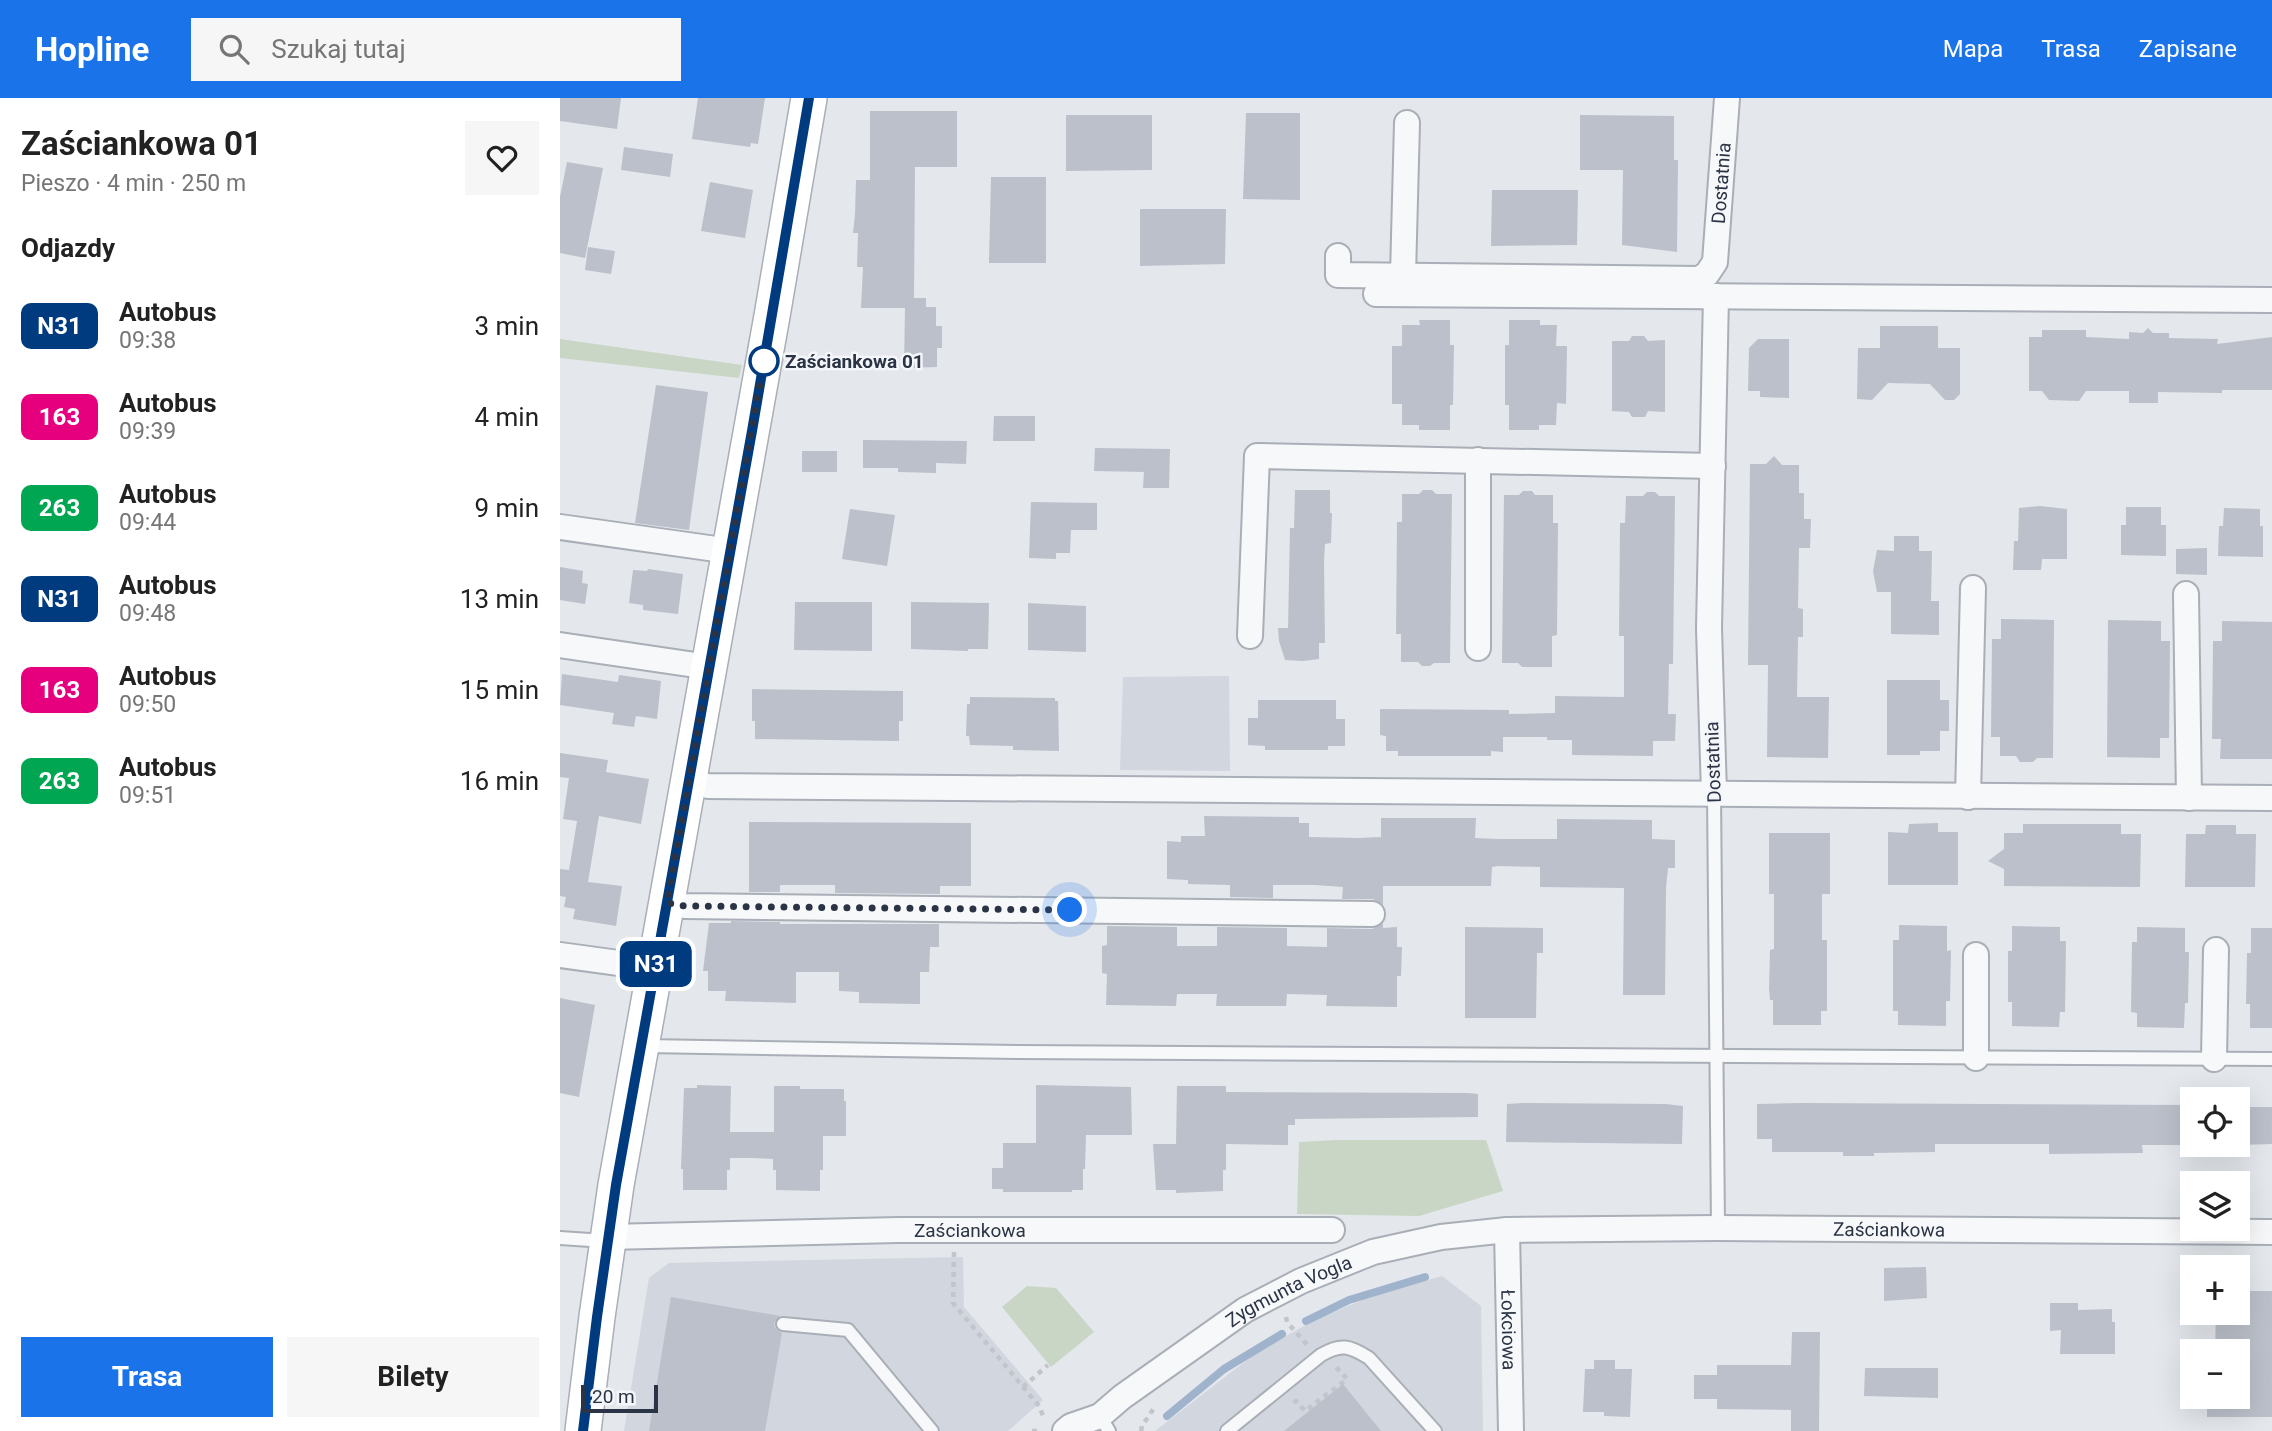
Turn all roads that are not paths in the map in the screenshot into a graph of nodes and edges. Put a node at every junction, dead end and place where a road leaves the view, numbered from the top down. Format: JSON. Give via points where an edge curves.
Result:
{"nodes":[{"id":1,"x":809,"y":98,"type":"edge"},
{"id":2,"x":1727,"y":98,"type":"edge"},
{"id":3,"x":1407,"y":123,"type":"dead end"},
{"id":4,"x":1338,"y":256,"type":"dead end"},
{"id":5,"x":1403,"y":275,"type":"junction"},
{"id":6,"x":1376,"y":294,"type":"dead end"},
{"id":7,"x":1716,"y":296,"type":"junction"},
{"id":8,"x":2272,"y":300,"type":"edge"},
{"id":9,"x":1478,"y":460,"type":"junction"},
{"id":10,"x":1713,"y":466,"type":"junction"},
{"id":11,"x":560,"y":527,"type":"edge"},
{"id":12,"x":730,"y":551,"type":"junction"},
{"id":13,"x":1973,"y":588,"type":"dead end"},
{"id":14,"x":2186,"y":594,"type":"dead end"},
{"id":15,"x":1250,"y":636,"type":"dead end"},
{"id":16,"x":560,"y":645,"type":"edge"},
{"id":17,"x":1478,"y":648,"type":"dead end"},
{"id":18,"x":709,"y":667,"type":"junction"},
{"id":19,"x":689,"y":783,"type":"junction"},
{"id":20,"x":1714,"y":794,"type":"junction"},
{"id":21,"x":1968,"y":797,"type":"junction"},
{"id":22,"x":2189,"y":797,"type":"junction"},
{"id":23,"x":2272,"y":798,"type":"edge"},
{"id":24,"x":667,"y":903,"type":"junction"},
{"id":25,"x":1372,"y":914,"type":"dead end"},
{"id":26,"x":2216,"y":950,"type":"dead end"},
{"id":27,"x":560,"y":955,"type":"edge"},
{"id":28,"x":1976,"y":955,"type":"dead end"},
{"id":29,"x":655,"y":968,"type":"junction"},
{"id":30,"x":641,"y":1046,"type":"junction"},
{"id":31,"x":1717,"y":1055,"type":"junction"},
{"id":32,"x":1976,"y":1058,"type":"junction"},
{"id":33,"x":2214,"y":1059,"type":"junction"},
{"id":34,"x":2272,"y":1059,"type":"edge"},
{"id":35,"x":1718,"y":1228,"type":"junction"},
{"id":36,"x":1332,"y":1230,"type":"dead end"},
{"id":37,"x":1507,"y":1230,"type":"junction"},
{"id":38,"x":2272,"y":1231,"type":"edge"},
{"id":39,"x":608,"y":1237,"type":"junction"},
{"id":40,"x":560,"y":1238,"type":"edge"},
{"id":41,"x":783,"y":1324,"type":"dead end"},
{"id":42,"x":1101,"y":1426,"type":"edge"},
{"id":43,"x":1057,"y":1428,"type":"edge"},
{"id":44,"x":583,"y":1431,"type":"edge"},
{"id":45,"x":932,"y":1431,"type":"edge"},
{"id":46,"x":1227,"y":1431,"type":"edge"},
{"id":47,"x":1435,"y":1431,"type":"edge"},
{"id":48,"x":1511,"y":1431,"type":"edge"}],
"edges":[{"from":1,"to":12,"type":"street"},
{"from":2,"to":5,"type":"street","name":"Dostatnia","via":[[1716,256],[1713,267],[1699,279]]},
{"from":3,"to":5,"type":"street"},
{"from":4,"to":5,"type":"street","via":[[1338,275]]},
{"from":6,"to":7,"type":"street"},
{"from":7,"to":8,"type":"street"},
{"from":7,"to":10,"type":"street","name":"Dostatnia"},
{"from":9,"to":10,"type":"street"},
{"from":9,"to":15,"type":"street","via":[[1257,456]]},
{"from":9,"to":17,"type":"street"},
{"from":10,"to":20,"type":"street","name":"Dostatnia","via":[[1709,628]]},
{"from":11,"to":12,"type":"street"},
{"from":12,"to":18,"type":"street"},
{"from":13,"to":21,"type":"street"},
{"from":14,"to":22,"type":"street"},
{"from":16,"to":18,"type":"street"},
{"from":18,"to":19,"type":"street"},
{"from":19,"to":20,"type":"street"},
{"from":19,"to":24,"type":"street"},
{"from":20,"to":21,"type":"street"},
{"from":20,"to":31,"type":"lane","name":"Dostatnia"},
{"from":21,"to":22,"type":"street"},
{"from":22,"to":23,"type":"street"},
{"from":24,"to":25,"type":"street"},
{"from":24,"to":29,"type":"street"},
{"from":26,"to":33,"type":"street"},
{"from":27,"to":29,"type":"street"},
{"from":28,"to":32,"type":"street"},
{"from":29,"to":30,"type":"street"},
{"from":30,"to":31,"type":"lane"},
{"from":30,"to":39,"type":"street"},
{"from":31,"to":32,"type":"lane"},
{"from":31,"to":35,"type":"lane","name":"Dostatnia"},
{"from":32,"to":33,"type":"lane"},
{"from":33,"to":34,"type":"lane"},
{"from":35,"to":37,"type":"street","name":"Zaściankowa"},
{"from":35,"to":38,"type":"street","name":"Zaściankowa"},
{"from":36,"to":39,"type":"street","name":"Zaściankowa","via":[[954,1230]]},
{"from":37,"to":42,"type":"street","name":"Zygmunta Vogla","via":[[1441,1237],[1373,1252],[1301,1281],[1245,1310],[1131,1391]]},
{"from":37,"to":48,"type":"street","name":"Łokciowa"},
{"from":39,"to":40,"type":"lane"},
{"from":39,"to":44,"type":"street"},
{"from":41,"to":45,"type":"lane","via":[[848,1330]]},
{"from":42,"to":43,"type":"street","name":"Zygmunta Vogla"},
{"from":46,"to":47,"type":"lane","via":[[1321,1355],[1342,1346],[1370,1357]]}]}
